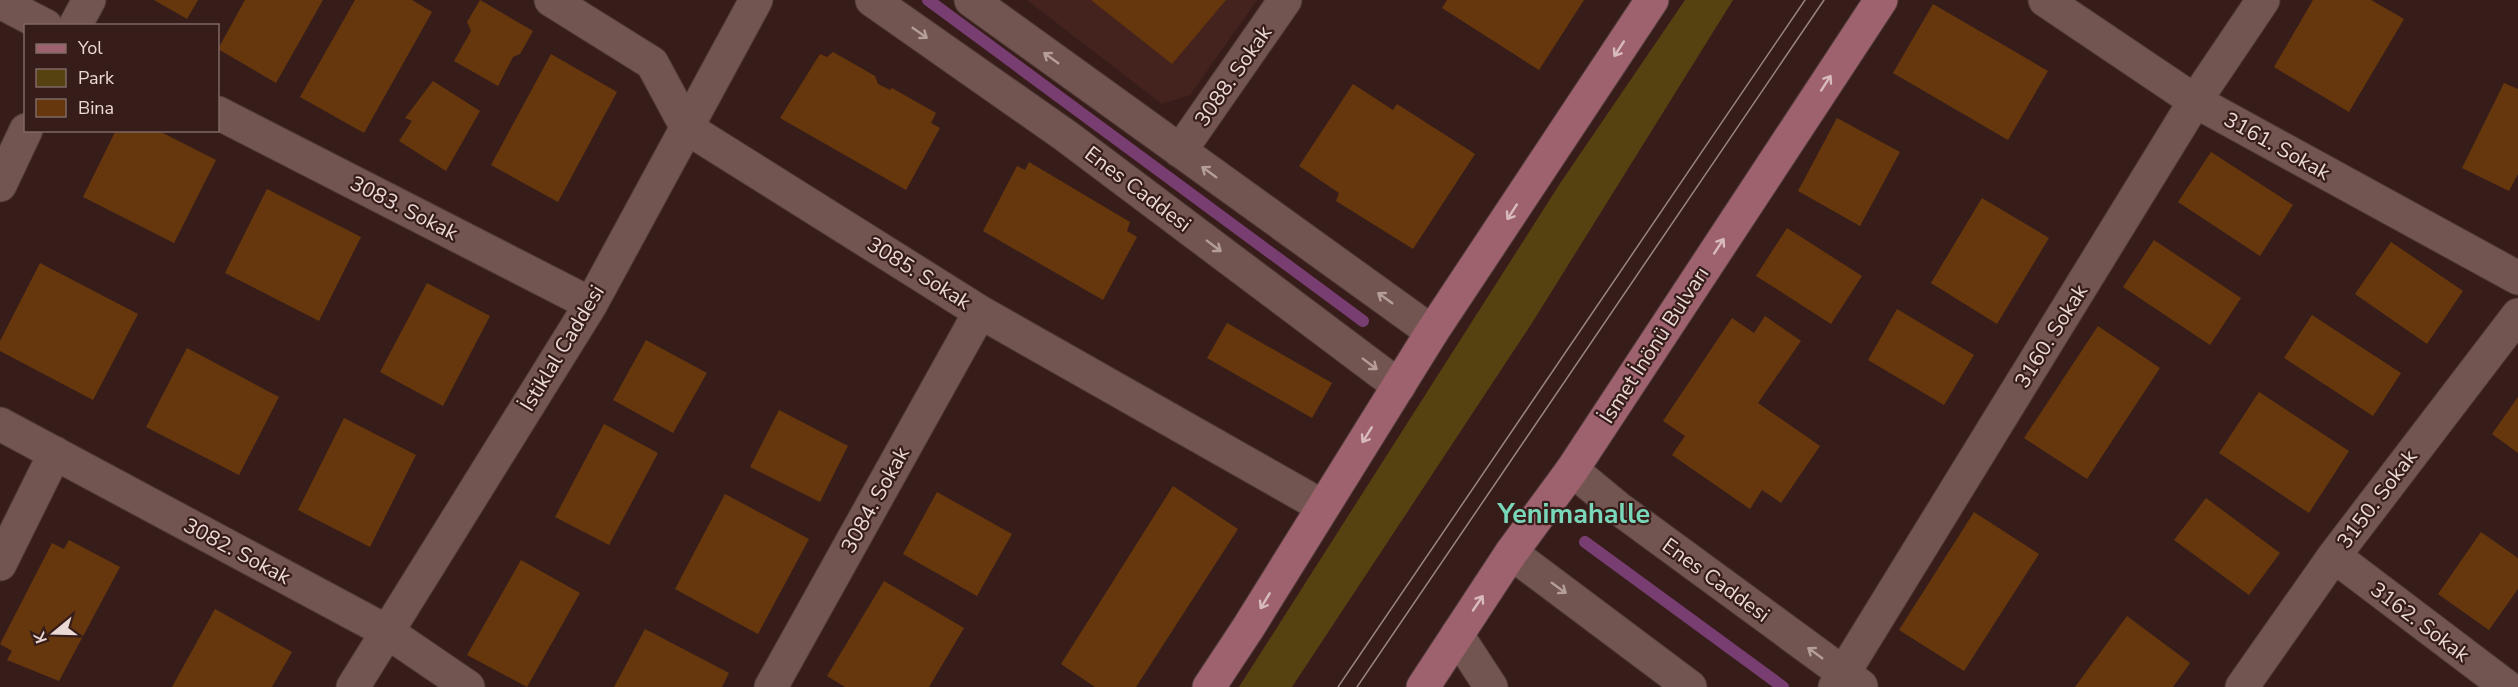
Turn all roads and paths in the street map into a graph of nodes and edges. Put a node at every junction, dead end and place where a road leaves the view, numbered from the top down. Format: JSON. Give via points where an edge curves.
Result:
{"nodes":[{"id":1,"x":89,"y":0,"type":"edge"},
{"id":2,"x":550,"y":0,"type":"edge"},
{"id":3,"x":756,"y":0,"type":"edge"},
{"id":4,"x":872,"y":0,"type":"edge"},
{"id":5,"x":971,"y":0,"type":"edge"},
{"id":6,"x":1285,"y":0,"type":"edge"},
{"id":7,"x":1652,"y":0,"type":"edge"},
{"id":8,"x":1881,"y":0,"type":"edge"},
{"id":9,"x":2045,"y":0,"type":"edge"},
{"id":10,"x":2263,"y":0,"type":"edge"},
{"id":11,"x":0,"y":2,"type":"edge"},
{"id":12,"x":42,"y":24,"type":"edge"},
{"id":13,"x":76,"y":24,"type":"edge"},
{"id":14,"x":2195,"y":101,"type":"junction"},
{"id":15,"x":219,"y":114,"type":"edge"},
{"id":16,"x":687,"y":128,"type":"junction"},
{"id":17,"x":25,"y":132,"type":"edge"},
{"id":18,"x":1180,"y":151,"type":"junction"},
{"id":19,"x":0,"y":185,"type":"edge"},
{"id":20,"x":2518,"y":278,"type":"edge"},
{"id":21,"x":591,"y":304,"type":"junction"},
{"id":22,"x":980,"y":312,"type":"junction"},
{"id":23,"x":2518,"y":315,"type":"edge"},
{"id":24,"x":1432,"y":332,"type":"junction"},
{"id":25,"x":1399,"y":386,"type":"junction"},
{"id":26,"x":0,"y":424,"type":"edge"},
{"id":27,"x":55,"y":453,"type":"junction"},
{"id":28,"x":1572,"y":470,"type":"junction"},
{"id":29,"x":1322,"y":506,"type":"junction"},
{"id":30,"x":1511,"y":553,"type":"junction"},
{"id":31,"x":2334,"y":556,"type":"junction"},
{"id":32,"x":0,"y":564,"type":"edge"},
{"id":33,"x":386,"y":631,"type":"junction"},
{"id":34,"x":1457,"y":635,"type":"junction"},
{"id":35,"x":1847,"y":683,"type":"edge"},
{"id":36,"x":353,"y":687,"type":"edge"},
{"id":37,"x":468,"y":687,"type":"edge"},
{"id":38,"x":771,"y":687,"type":"edge"},
{"id":39,"x":1209,"y":687,"type":"edge"},
{"id":40,"x":1423,"y":687,"type":"edge"},
{"id":41,"x":1491,"y":687,"type":"edge"},
{"id":42,"x":1690,"y":687,"type":"edge"},
{"id":43,"x":2242,"y":687,"type":"edge"},
{"id":44,"x":2507,"y":687,"type":"edge"}],
"edges":[{"from":1,"to":13,"type":"street"},
{"from":2,"to":16,"type":"street","name":"3085. Sokak","via":[[652,63]]},
{"from":3,"to":16,"type":"street","name":"İstiklal Caddesi"},
{"from":4,"to":25,"type":"street","name":"Enes Caddesi","one_way":true,"via":[[1066,136]]},
{"from":18,"to":5,"type":"street","one_way":true},
{"from":6,"to":18,"type":"street","name":"3088. Sokak"},
{"from":7,"to":24,"type":"main road","one_way":true},
{"from":28,"to":8,"type":"main road","name":"İsmet İnönü Bulvarı","one_way":true},
{"from":9,"to":14,"type":"street","name":"3161. Sokak"},
{"from":10,"to":14,"type":"street","name":"3160. Sokak"},
{"from":11,"to":12,"type":"street"},
{"from":14,"to":20,"type":"street","name":"3161. Sokak"},
{"from":14,"to":35,"type":"street","name":"3160. Sokak"},
{"from":15,"to":21,"type":"street","name":"3083. Sokak"},
{"from":16,"to":21,"type":"street","name":"İstiklal Caddesi"},
{"from":16,"to":22,"type":"street","name":"3085. Sokak"},
{"from":17,"to":19,"type":"street"},
{"from":24,"to":18,"type":"street","one_way":true},
{"from":21,"to":33,"type":"street","name":"İstiklal Caddesi"},
{"from":22,"to":29,"type":"street","name":"3085. Sokak"},
{"from":22,"to":38,"type":"street","name":"3084. Sokak"},
{"from":23,"to":31,"type":"street","name":"3150. Sokak"},
{"from":24,"to":25,"type":"main road"},
{"from":25,"to":29,"type":"main road","one_way":true},
{"from":26,"to":27,"type":"street","name":"3082. Sokak"},
{"from":27,"to":32,"type":"street"},
{"from":27,"to":33,"type":"street","name":"3082. Sokak"},
{"from":28,"to":30,"type":"main road","name":"İsmet İnönü Bulvarı"},
{"from":35,"to":28,"type":"street","name":"Enes Caddesi","one_way":true},
{"from":29,"to":39,"type":"main road","one_way":true},
{"from":34,"to":30,"type":"main road","name":"İsmet İnönü Bulvarı","one_way":true},
{"from":30,"to":42,"type":"street","one_way":true},
{"from":31,"to":43,"type":"street","name":"3150. Sokak"},
{"from":31,"to":44,"type":"street","name":"3162. Sokak"},
{"from":33,"to":36,"type":"street","name":"İstiklal Caddesi"},
{"from":33,"to":37,"type":"street","name":"3082. Sokak"},
{"from":34,"to":40,"type":"main road","name":"İsmet İnönü Bulvarı"},
{"from":34,"to":41,"type":"street"}]}
